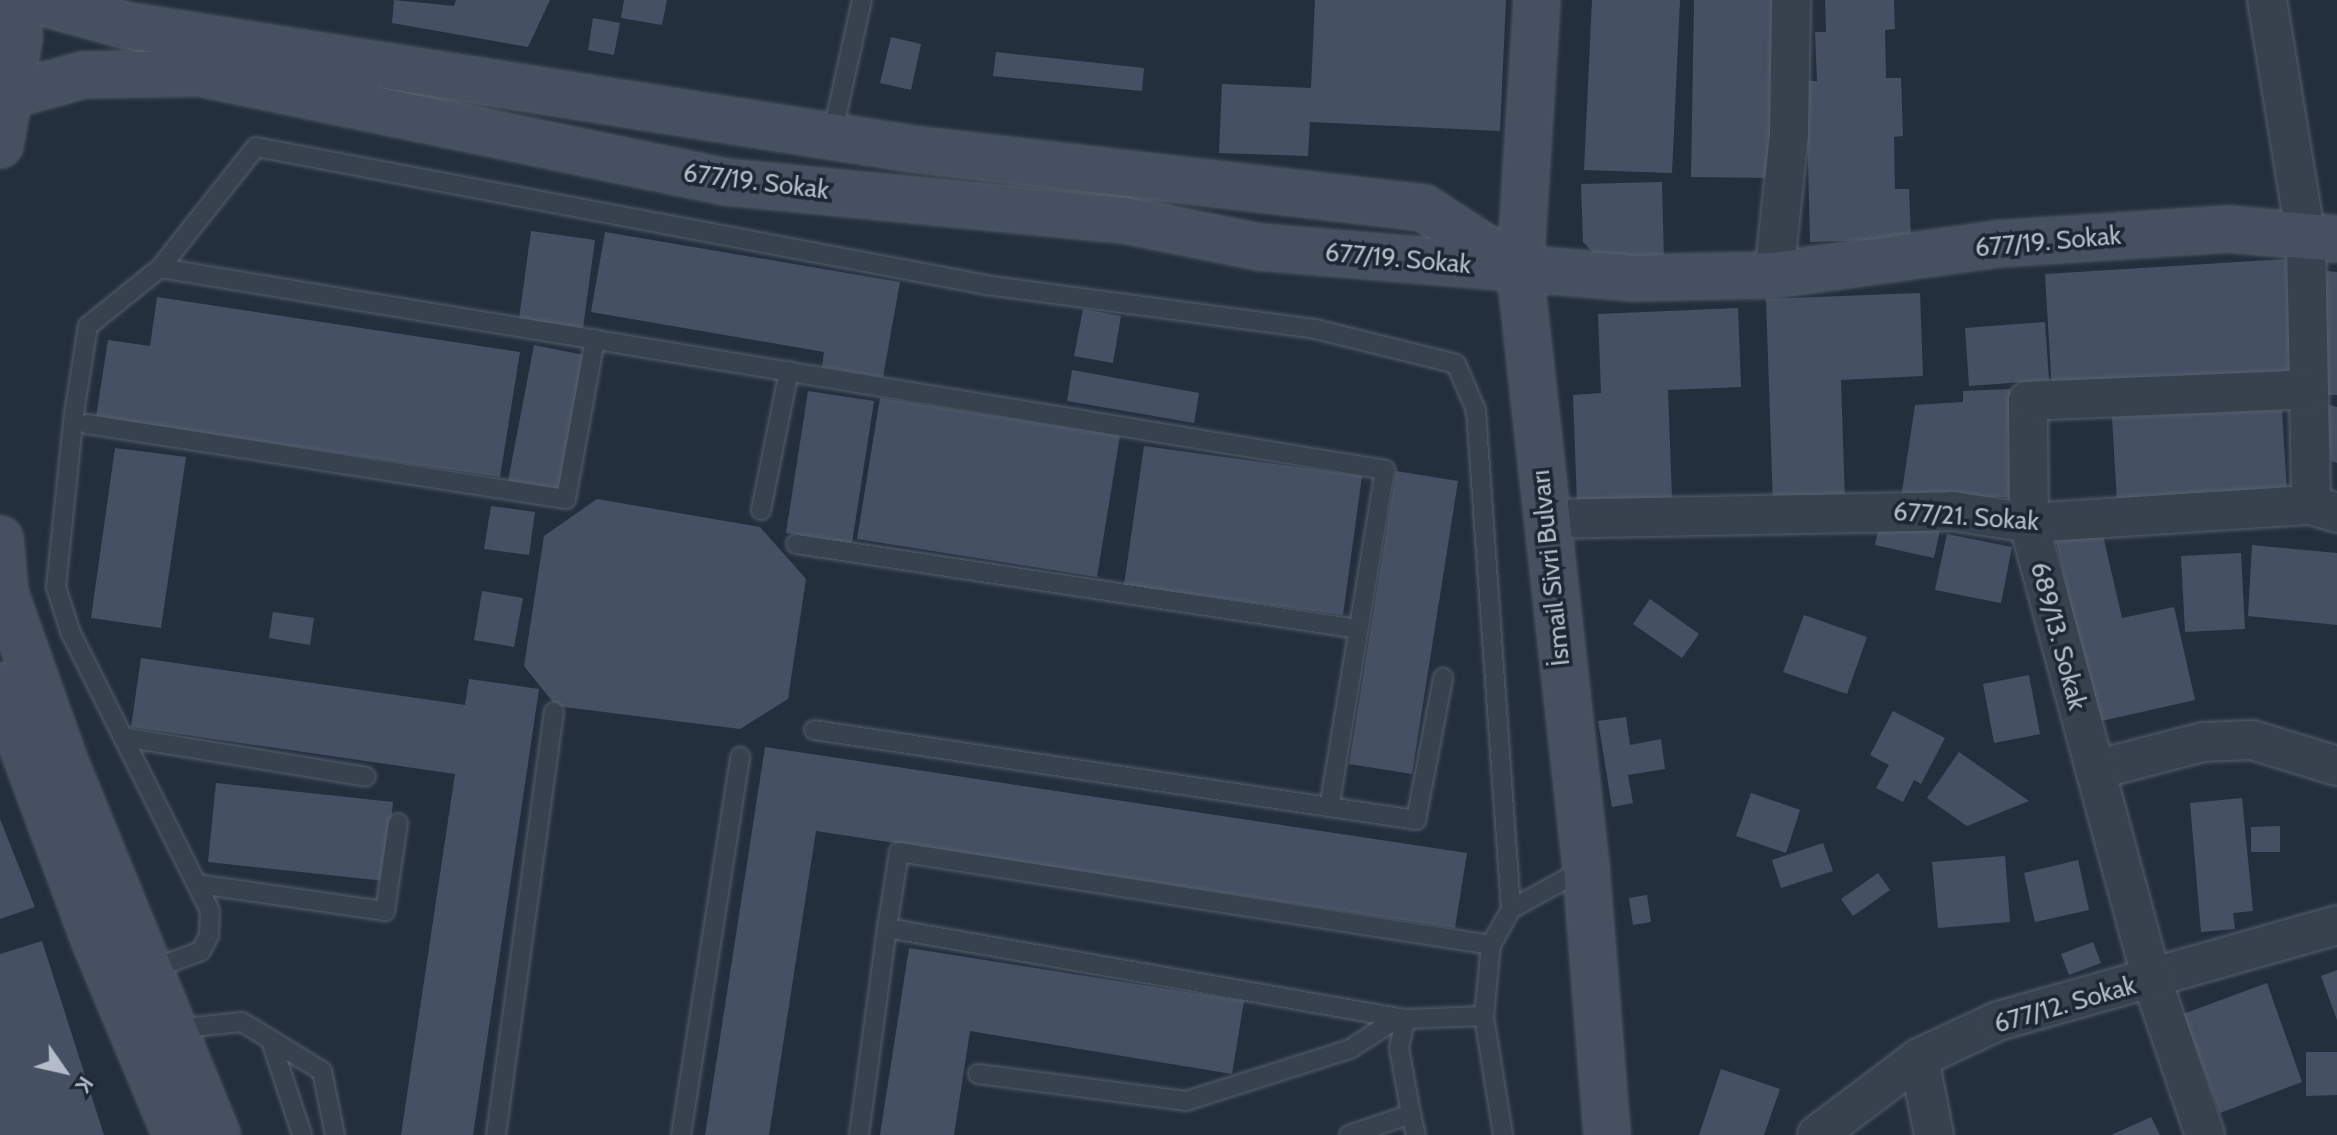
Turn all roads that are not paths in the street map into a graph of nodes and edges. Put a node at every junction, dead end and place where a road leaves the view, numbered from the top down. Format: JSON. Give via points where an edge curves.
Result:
{"nodes":[{"id":1,"x":17,"y":0,"type":"edge"},
{"id":2,"x":34,"y":0,"type":"edge"},
{"id":3,"x":862,"y":0,"type":"edge"},
{"id":4,"x":1537,"y":0,"type":"edge"},
{"id":5,"x":1791,"y":0,"type":"edge"},
{"id":6,"x":2267,"y":0,"type":"edge"},
{"id":7,"x":3,"y":98,"type":"edge"},
{"id":8,"x":832,"y":136,"type":"junction"},
{"id":9,"x":0,"y":145,"type":"edge"},
{"id":10,"x":2322,"y":238,"type":"edge"},
{"id":11,"x":160,"y":268,"type":"junction"},
{"id":12,"x":1520,"y":270,"type":"junction"},
{"id":13,"x":1774,"y":275,"type":"junction"},
{"id":14,"x":595,"y":339,"type":"junction"},
{"id":15,"x":789,"y":371,"type":"junction"},
{"id":16,"x":2309,"y":389,"type":"junction"},
{"id":17,"x":87,"y":424,"type":"dead end"},
{"id":18,"x":2324,"y":509,"type":"edge"},
{"id":19,"x":761,"y":510,"type":"dead end"},
{"id":20,"x":1545,"y":519,"type":"junction"},
{"id":21,"x":2029,"y":523,"type":"junction"},
{"id":22,"x":0,"y":539,"type":"edge"},
{"id":23,"x":796,"y":544,"type":"dead end"},
{"id":24,"x":1358,"y":629,"type":"junction"},
{"id":25,"x":1443,"y":678,"type":"dead end"},
{"id":26,"x":0,"y":686,"type":"edge"},
{"id":27,"x":554,"y":712,"type":"dead end"},
{"id":28,"x":814,"y":730,"type":"dead end"},
{"id":29,"x":123,"y":737,"type":"junction"},
{"id":30,"x":740,"y":757,"type":"dead end"},
{"id":31,"x":2337,"y":766,"type":"edge"},
{"id":32,"x":2095,"y":770,"type":"junction"},
{"id":33,"x":366,"y":777,"type":"dead end"},
{"id":34,"x":1329,"y":807,"type":"junction"},
{"id":35,"x":398,"y":823,"type":"dead end"},
{"id":36,"x":1586,"y":867,"type":"junction"},
{"id":37,"x":197,"y":884,"type":"junction"},
{"id":38,"x":1511,"y":909,"type":"junction"},
{"id":39,"x":2337,"y":925,"type":"edge"},
{"id":40,"x":887,"y":928,"type":"junction"},
{"id":41,"x":1491,"y":945,"type":"junction"},
{"id":42,"x":150,"y":970,"type":"junction"},
{"id":43,"x":2152,"y":980,"type":"junction"},
{"id":44,"x":1484,"y":1016,"type":"junction"},
{"id":45,"x":1401,"y":1018,"type":"junction"},
{"id":46,"x":174,"y":1029,"type":"junction"},
{"id":47,"x":271,"y":1041,"type":"junction"},
{"id":48,"x":1919,"y":1058,"type":"junction"},
{"id":49,"x":978,"y":1074,"type":"dead end"},
{"id":50,"x":1411,"y":1114,"type":"junction"},
{"id":51,"x":176,"y":1135,"type":"edge"},
{"id":52,"x":217,"y":1135,"type":"edge"},
{"id":53,"x":302,"y":1135,"type":"edge"},
{"id":54,"x":335,"y":1135,"type":"edge"},
{"id":55,"x":496,"y":1135,"type":"edge"},
{"id":56,"x":681,"y":1135,"type":"edge"},
{"id":57,"x":859,"y":1135,"type":"edge"},
{"id":58,"x":1349,"y":1135,"type":"edge"},
{"id":59,"x":1416,"y":1135,"type":"edge"},
{"id":60,"x":1503,"y":1135,"type":"edge"},
{"id":61,"x":1607,"y":1135,"type":"edge"},
{"id":62,"x":1817,"y":1135,"type":"edge"},
{"id":63,"x":1934,"y":1135,"type":"edge"},
{"id":64,"x":2205,"y":1135,"type":"edge"}],
"edges":[{"from":1,"to":7,"type":"main road","via":[[19,38]]},
{"from":2,"to":8,"type":"main road","name":"677/19. Sokak","via":[[124,25]]},
{"from":3,"to":8,"type":"lane"},
{"from":4,"to":12,"type":"main road","name":"İsmail Sivri Bulvarı"},
{"from":5,"to":13,"type":"street","via":[[1789,134]]},
{"from":6,"to":10,"type":"street"},
{"from":7,"to":9,"type":"main road"},
{"from":7,"to":12,"type":"main road","name":"677/19. Sokak","via":[[83,75],[200,73],[726,182],[1124,220],[1259,247]]},
{"from":8,"to":12,"type":"main road","name":"677/19. Sokak","via":[[1424,208]]},
{"from":10,"to":13,"type":"main road","name":"677/19. Sokak","via":[[2229,229],[1996,244]]},
{"from":10,"to":16,"type":"street"},
{"from":11,"to":14,"type":"lane"},
{"from":11,"to":29,"type":"lane","via":[[88,326],[56,587],[71,634]]},
{"from":11,"to":38,"type":"lane","via":[[256,147],[986,285],[1315,329],[1456,364],[1476,410]]},
{"from":12,"to":13,"type":"main road","name":"677/19. Sokak","via":[[1633,278]]},
{"from":12,"to":20,"type":"main road","name":"İsmail Sivri Bulvarı"},
{"from":14,"to":15,"type":"lane"},
{"from":14,"to":17,"type":"lane","via":[[566,499]]},
{"from":15,"to":19,"type":"lane"},
{"from":15,"to":24,"type":"lane","via":[[1385,470]]},
{"from":16,"to":18,"type":"street"},
{"from":16,"to":21,"type":"street","name":"689/13. Sokak","via":[[2028,401]]},
{"from":18,"to":21,"type":"street","name":"677/21. Sokak"},
{"from":20,"to":21,"type":"street","name":"677/21. Sokak","via":[[1953,511]]},
{"from":20,"to":36,"type":"main road","name":"İsmail Sivri Bulvarı"},
{"from":21,"to":32,"type":"street","name":"689/13. Sokak"},
{"from":22,"to":42,"type":"main road","via":[[5,594],[66,765]]},
{"from":23,"to":24,"type":"lane"},
{"from":24,"to":34,"type":"lane"},
{"from":25,"to":34,"type":"lane","via":[[1416,820]]},
{"from":26,"to":51,"type":"main road","via":[[96,944]]},
{"from":27,"to":55,"type":"lane"},
{"from":28,"to":34,"type":"lane"},
{"from":29,"to":33,"type":"lane"},
{"from":29,"to":37,"type":"lane"},
{"from":30,"to":56,"type":"lane"},
{"from":31,"to":32,"type":"street","via":[[2252,740],[2203,742]]},
{"from":32,"to":43,"type":"street","name":"689/13. Sokak"},
{"from":35,"to":37,"type":"lane","via":[[385,911]]},
{"from":36,"to":38,"type":"lane"},
{"from":36,"to":61,"type":"main road","name":"İsmail Sivri Bulvarı"},
{"from":37,"to":42,"type":"lane","via":[[210,911],[209,935],[201,951]]},
{"from":38,"to":41,"type":"lane"},
{"from":39,"to":43,"type":"street","name":"677/12. Sokak"},
{"from":40,"to":41,"type":"lane","via":[[899,852]]},
{"from":40,"to":45,"type":"lane"},
{"from":40,"to":57,"type":"lane"},
{"from":41,"to":44,"type":"lane"},
{"from":42,"to":46,"type":"main road"},
{"from":43,"to":48,"type":"street","name":"677/12. Sokak","via":[[1998,1021]]},
{"from":43,"to":64,"type":"street","name":"689/13. Sokak"},
{"from":44,"to":45,"type":"lane"},
{"from":44,"to":60,"type":"lane"},
{"from":45,"to":49,"type":"lane","via":[[1350,1049],[1186,1101]]},
{"from":45,"to":50,"type":"lane","via":[[1399,1048]]},
{"from":46,"to":47,"type":"lane","via":[[242,1022]]},
{"from":46,"to":52,"type":"main road"},
{"from":47,"to":53,"type":"lane"},
{"from":47,"to":54,"type":"lane","via":[[322,1071]]},
{"from":48,"to":62,"type":"street","name":"677/12. Sokak"},
{"from":48,"to":63,"type":"street"},
{"from":50,"to":58,"type":"lane"},
{"from":50,"to":59,"type":"lane"}]}
